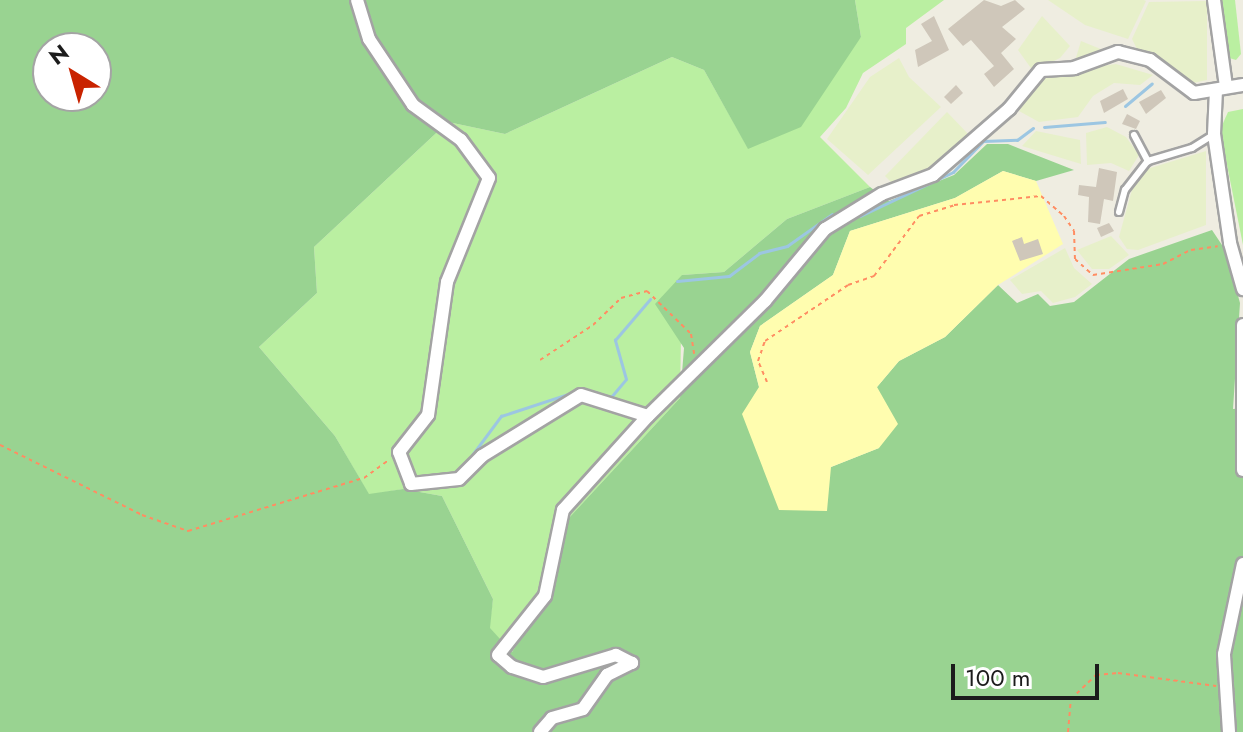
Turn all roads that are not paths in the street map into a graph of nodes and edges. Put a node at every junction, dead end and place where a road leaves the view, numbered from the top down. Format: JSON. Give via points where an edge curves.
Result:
{"nodes":[{"id":1,"x":357,"y":0,"type":"edge"},
{"id":2,"x":1214,"y":0,"type":"edge"},
{"id":3,"x":1243,"y":85,"type":"edge"},
{"id":4,"x":1221,"y":89,"type":"junction"},
{"id":5,"x":1214,"y":134,"type":"junction"},
{"id":6,"x":1134,"y":135,"type":"dead end"},
{"id":7,"x":1148,"y":161,"type":"junction"},
{"id":8,"x":1119,"y":212,"type":"dead end"},
{"id":9,"x":1243,"y":289,"type":"edge"},
{"id":10,"x":1243,"y":325,"type":"edge"},
{"id":11,"x":648,"y":416,"type":"junction"},
{"id":12,"x":1243,"y":470,"type":"edge"},
{"id":13,"x":1243,"y":564,"type":"edge"},
{"id":14,"x":540,"y":732,"type":"edge"},
{"id":15,"x":1229,"y":732,"type":"edge"}],
"edges":[{"from":1,"to":11,"type":"street","via":[[369,39],[413,105],[461,140],[489,178],[447,282],[428,415],[399,452],[411,484],[459,479],[482,456],[569,399],[592,397]]},
{"from":2,"to":4,"type":"street"},
{"from":3,"to":4,"type":"street"},
{"from":4,"to":5,"type":"street"},
{"from":4,"to":11,"type":"street","via":[[1194,93],[1150,60],[1118,52],[1074,68],[1041,70],[1009,109],[933,175],[882,194],[825,229]]},
{"from":5,"to":7,"type":"lane","via":[[1192,148]]},
{"from":5,"to":9,"type":"street","via":[[1230,243]]},
{"from":6,"to":7,"type":"lane"},
{"from":7,"to":8,"type":"lane","via":[[1125,190]]},
{"from":10,"to":12,"type":"street"},
{"from":11,"to":14,"type":"street","via":[[563,510],[545,596],[499,647],[501,659],[543,677],[616,655],[630,658],[628,667],[607,675],[583,709],[552,718]]},
{"from":13,"to":15,"type":"street","via":[[1224,654]]}]}
